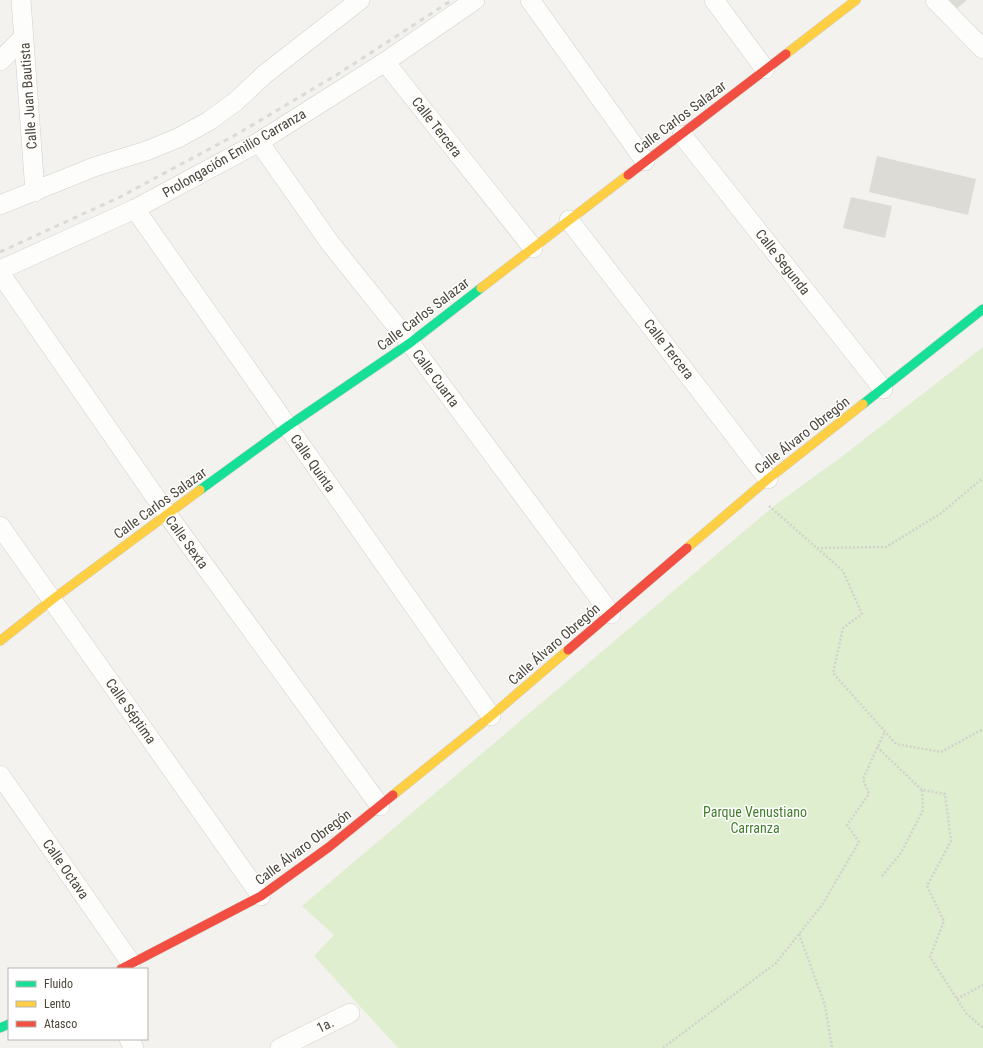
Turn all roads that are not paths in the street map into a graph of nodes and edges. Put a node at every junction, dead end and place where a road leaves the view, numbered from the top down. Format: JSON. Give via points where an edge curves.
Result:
{"nodes":[{"id":1,"x":20,"y":0,"type":"edge"},
{"id":2,"x":360,"y":0,"type":"edge"},
{"id":3,"x":475,"y":0,"type":"edge"},
{"id":4,"x":530,"y":0,"type":"edge"},
{"id":5,"x":714,"y":0,"type":"edge"},
{"id":6,"x":856,"y":0,"type":"edge"},
{"id":7,"x":935,"y":0,"type":"edge"},
{"id":8,"x":23,"y":38,"type":"junction"},
{"id":9,"x":983,"y":49,"type":"edge"},
{"id":10,"x":0,"y":61,"type":"edge"},
{"id":11,"x":385,"y":62,"type":"junction"},
{"id":12,"x":765,"y":69,"type":"junction"},
{"id":13,"x":682,"y":135,"type":"junction"},
{"id":14,"x":259,"y":142,"type":"junction"},
{"id":15,"x":646,"y":161,"type":"junction"},
{"id":16,"x":35,"y":192,"type":"junction"},
{"id":17,"x":0,"y":205,"type":"edge"},
{"id":18,"x":135,"y":209,"type":"junction"},
{"id":19,"x":569,"y":220,"type":"junction"},
{"id":20,"x":533,"y":248,"type":"junction"},
{"id":21,"x":0,"y":270,"type":"edge"},
{"id":22,"x":0,"y":273,"type":"edge"},
{"id":23,"x":983,"y":309,"type":"edge"},
{"id":24,"x":410,"y":343,"type":"junction"},
{"id":25,"x":883,"y":390,"type":"junction"},
{"id":26,"x":288,"y":426,"type":"junction"},
{"id":27,"x":768,"y":479,"type":"junction"},
{"id":28,"x":167,"y":514,"type":"junction"},
{"id":29,"x":0,"y":526,"type":"edge"},
{"id":30,"x":53,"y":599,"type":"junction"},
{"id":31,"x":611,"y":614,"type":"junction"},
{"id":32,"x":0,"y":641,"type":"edge"},
{"id":33,"x":492,"y":716,"type":"junction"},
{"id":34,"x":0,"y":776,"type":"edge"},
{"id":35,"x":380,"y":806,"type":"junction"},
{"id":36,"x":261,"y":896,"type":"junction"},
{"id":37,"x":126,"y":966,"type":"edge"},
{"id":38,"x":350,"y":1013,"type":"dead end"},
{"id":39,"x":280,"y":1048,"type":"edge"}],
"edges":[{"from":1,"to":8,"type":"street","name":"Calle Juan Bautista"},
{"from":2,"to":16,"type":"street","via":[[209,121],[178,138],[94,167]]},
{"from":3,"to":11,"type":"street","name":"Prolongación Emilio Carranza"},
{"from":4,"to":15,"type":"street"},
{"from":5,"to":12,"type":"street"},
{"from":6,"to":12,"type":"street","name":"Calle Carlos Salazar"},
{"from":7,"to":9,"type":"street"},
{"from":8,"to":10,"type":"street"},
{"from":8,"to":16,"type":"street","name":"Calle Juan Bautista"},
{"from":11,"to":14,"type":"street","name":"Prolongación Emilio Carranza"},
{"from":11,"to":20,"type":"street","name":"Calle Tercera"},
{"from":12,"to":13,"type":"street","name":"Calle Carlos Salazar"},
{"from":13,"to":15,"type":"street","name":"Calle Carlos Salazar"},
{"from":13,"to":25,"type":"street","name":"Calle Segunda"},
{"from":14,"to":18,"type":"street","name":"Prolongación Emilio Carranza"},
{"from":14,"to":24,"type":"street","name":"Calle Cuarta","via":[[330,243]]},
{"from":15,"to":19,"type":"street","name":"Calle Carlos Salazar"},
{"from":16,"to":17,"type":"street"},
{"from":18,"to":21,"type":"street","name":"Prolongación Emilio Carranza"},
{"from":18,"to":26,"type":"street","name":"Calle Quinta"},
{"from":19,"to":20,"type":"street","name":"Calle Carlos Salazar"},
{"from":19,"to":27,"type":"street","name":"Calle Tercera"},
{"from":20,"to":24,"type":"street","name":"Calle Carlos Salazar"},
{"from":22,"to":28,"type":"street","name":"Calle Sexta"},
{"from":23,"to":25,"type":"street","name":"Calle Álvaro Obregón"},
{"from":24,"to":26,"type":"street","name":"Calle Carlos Salazar"},
{"from":24,"to":31,"type":"street","name":"Calle Cuarta"},
{"from":25,"to":27,"type":"street","name":"Calle Álvaro Obregón"},
{"from":26,"to":28,"type":"street","name":"Calle Carlos Salazar"},
{"from":26,"to":33,"type":"street","name":"Calle Quinta"},
{"from":27,"to":31,"type":"street","name":"Calle Álvaro Obregón"},
{"from":28,"to":30,"type":"street","name":"Calle Carlos Salazar"},
{"from":28,"to":35,"type":"street","name":"Calle Sexta"},
{"from":29,"to":30,"type":"street","name":"Calle Séptima"},
{"from":30,"to":32,"type":"street","name":"Calle Carlos Salazar"},
{"from":30,"to":36,"type":"street","name":"Calle Séptima"},
{"from":31,"to":33,"type":"street","name":"Calle Álvaro Obregón"},
{"from":33,"to":35,"type":"street","name":"Calle Álvaro Obregón"},
{"from":34,"to":37,"type":"street","name":"Calle Octava"},
{"from":35,"to":36,"type":"street","name":"Calle Álvaro Obregón"},
{"from":36,"to":37,"type":"street","name":"Calle Álvaro Obregón"},
{"from":38,"to":39,"type":"street","name":"1a."}]}
